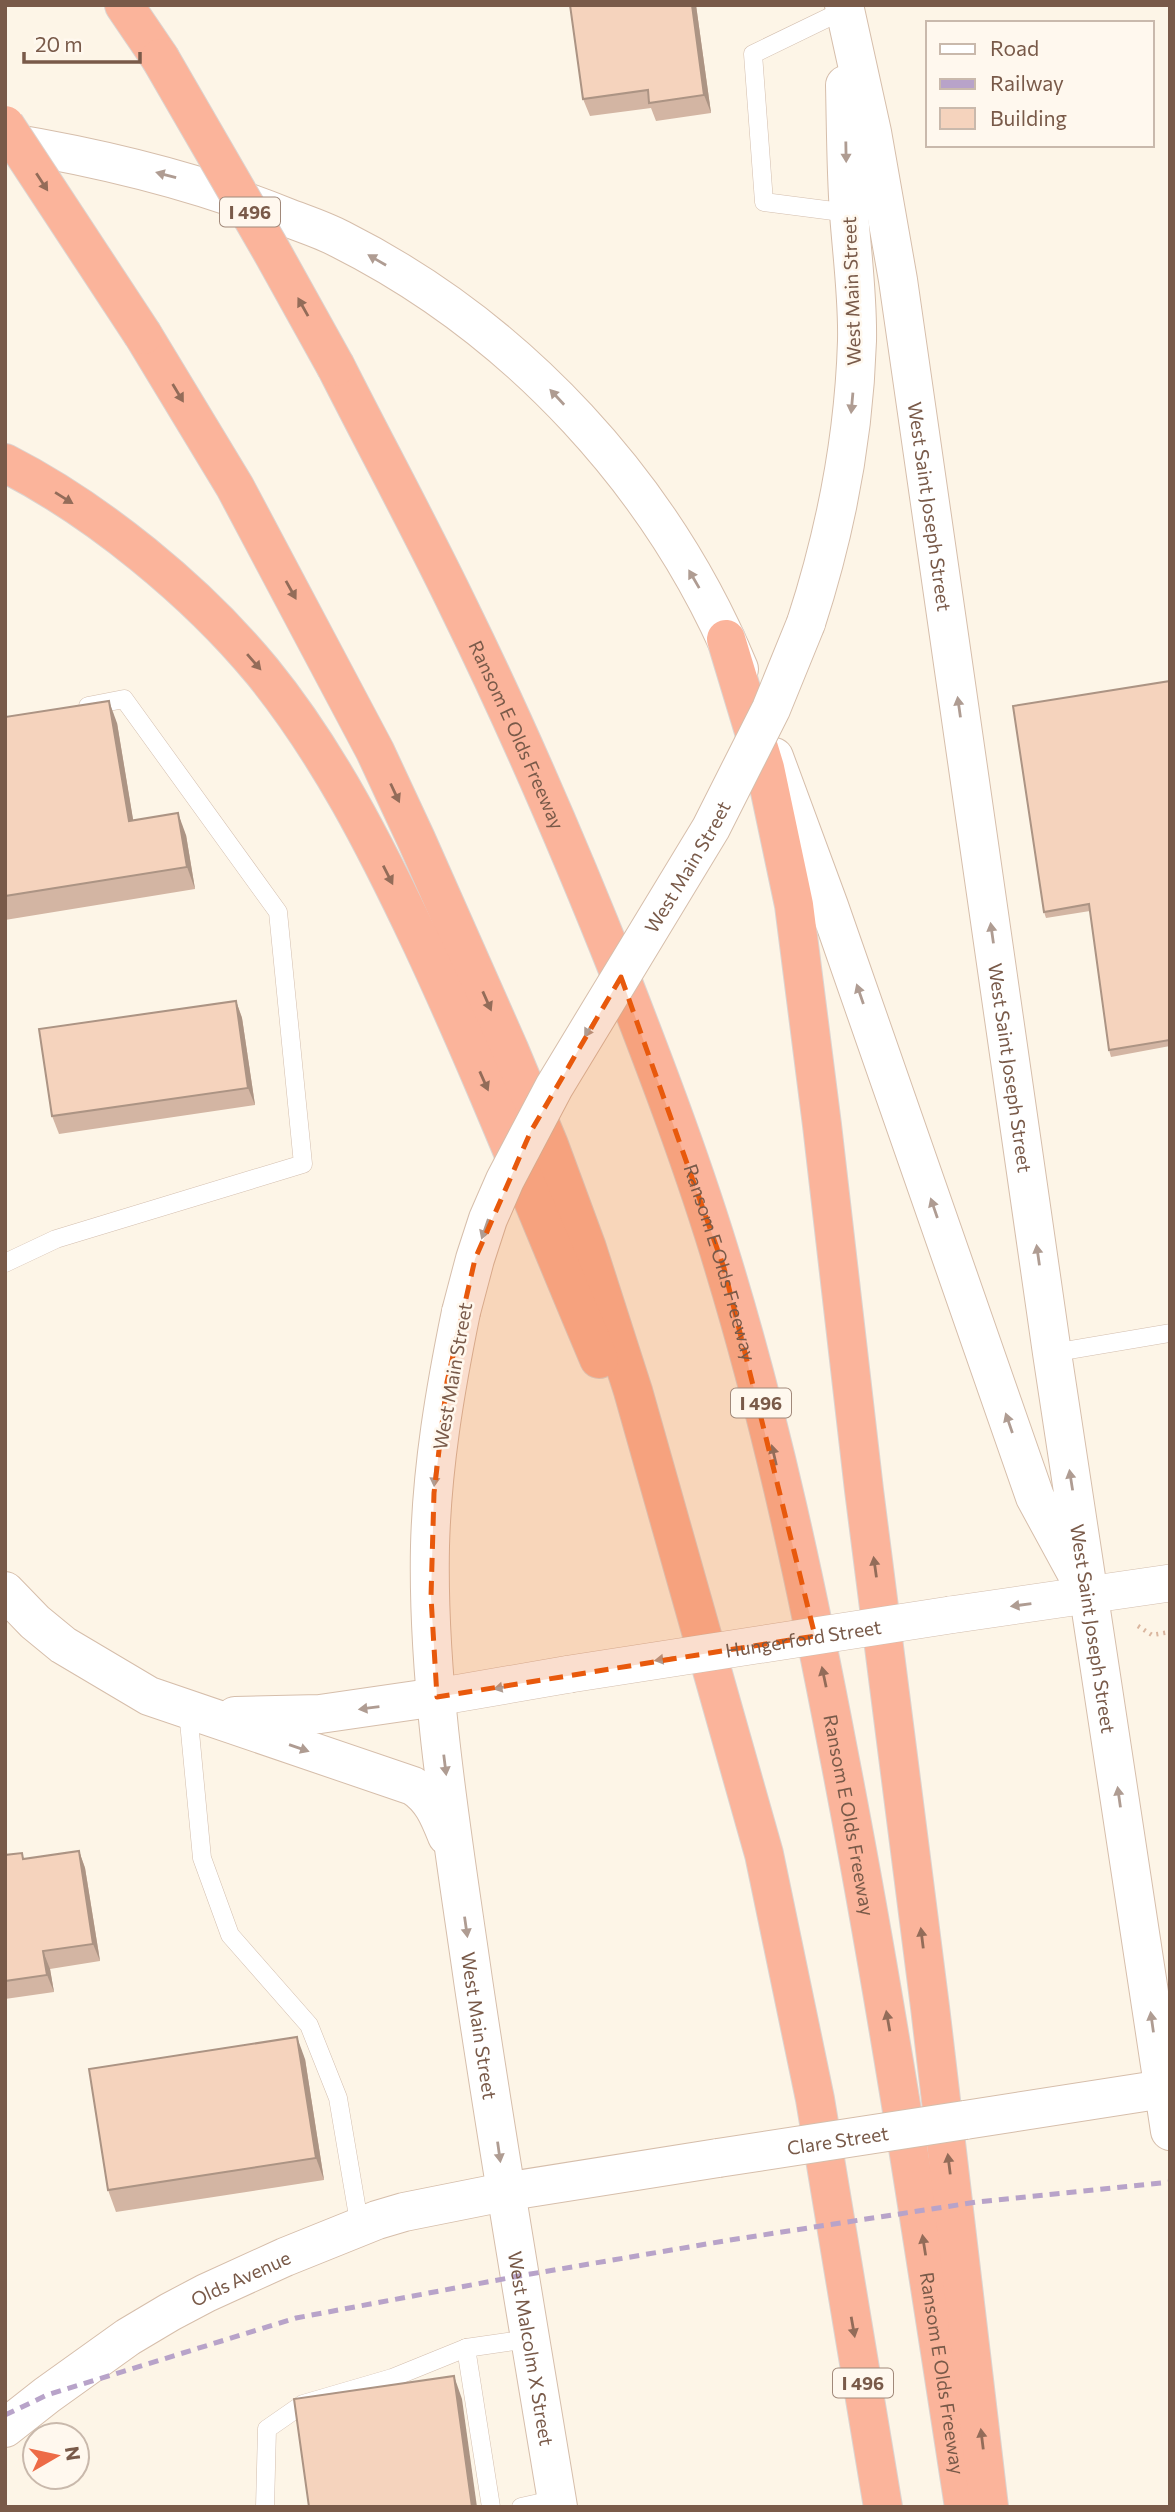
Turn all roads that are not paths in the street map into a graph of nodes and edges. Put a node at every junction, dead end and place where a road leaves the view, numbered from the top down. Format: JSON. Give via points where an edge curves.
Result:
{"nodes":[{"id":1,"x":124,"y":5,"type":"edge"},
{"id":2,"x":844,"y":8,"type":"edge"},
{"id":3,"x":5,"y":125,"type":"edge"},
{"id":4,"x":5,"y":142,"type":"edge"},
{"id":5,"x":849,"y":213,"type":"junction"},
{"id":6,"x":5,"y":463,"type":"edge"},
{"id":7,"x":726,"y":639,"type":"junction"},
{"id":8,"x":71,"y":709,"type":"edge"},
{"id":9,"x":5,"y":1263,"type":"edge"},
{"id":10,"x":1170,"y":1333,"type":"edge"},
{"id":11,"x":1052,"y":1353,"type":"junction"},
{"id":12,"x":673,"y":1532,"type":"junction"},
{"id":13,"x":1170,"y":1583,"type":"edge"},
{"id":14,"x":5,"y":1591,"type":"edge"},
{"id":15,"x":1089,"y":1596,"type":"junction"},
{"id":16,"x":437,"y":1697,"type":"junction"},
{"id":17,"x":188,"y":1710,"type":"junction"},
{"id":18,"x":456,"y":1860,"type":"junction"},
{"id":19,"x":1166,"y":2089,"type":"edge"},
{"id":20,"x":1170,"y":2131,"type":"edge"},
{"id":21,"x":505,"y":2192,"type":"junction"},
{"id":22,"x":360,"y":2228,"type":"junction"},
{"id":23,"x":529,"y":2339,"type":"junction"},
{"id":24,"x":466,"y":2347,"type":"junction"},
{"id":25,"x":5,"y":2428,"type":"edge"},
{"id":26,"x":558,"y":2503,"type":"edge"},
{"id":27,"x":265,"y":2507,"type":"edge"},
{"id":28,"x":491,"y":2507,"type":"edge"},
{"id":29,"x":520,"y":2507,"type":"edge"},
{"id":30,"x":883,"y":2507,"type":"edge"},
{"id":31,"x":964,"y":2507,"type":"edge"},
{"id":32,"x":989,"y":2507,"type":"edge"}],
"edges":[{"from":31,"to":1,"type":"highway","name":"Ransom E Olds Freeway","number":"I 496","one_way":true,"bridge":true,"via":[[902,2103],[859,1856],[799,1558],[758,1390],[694,1172],[577,868],[459,607],[337,367],[160,58]]},
{"from":2,"to":5,"type":"street","name":"West Main Street","one_way":true},
{"from":2,"to":5,"type":"lane","via":[[752,54],[764,202]]},
{"from":11,"to":2,"type":"street","name":"West Saint Joseph Street","one_way":true,"via":[[898,280]]},
{"from":3,"to":12,"type":"highway","number":"I 496","one_way":true,"bridge":true,"via":[[143,335],[235,487],[375,751],[549,1145],[633,1391]]},
{"from":7,"to":4,"type":"street","one_way":true,"via":[[677,549],[612,460],[546,385],[450,305],[339,238],[268,209],[125,164]]},
{"from":5,"to":16,"type":"street","name":"West Main Street","one_way":true,"bridge":true,"via":[[857,340],[848,439],[833,531],[806,623],[771,709],[711,828],[554,1087],[505,1181],[475,1259],[440,1431],[431,1533]]},
{"from":6,"to":12,"type":"highway","one_way":true,"via":[[137,550],[205,611],[262,671],[333,773],[446,995]]},
{"from":15,"to":7,"type":"street","one_way":true,"via":[[1035,1497],[829,906]]},
{"from":32,"to":7,"type":"highway","one_way":true,"via":[[801,955],[776,814]]},
{"from":8,"to":9,"type":"lane","via":[[124,699],[278,912],[303,1164],[56,1239]]},
{"from":10,"to":11,"type":"lane"},
{"from":15,"to":11,"type":"street","name":"West Saint Joseph Street","one_way":true},
{"from":12,"to":30,"type":"highway","number":"I 496","one_way":true,"via":[[764,1854],[815,2099]]},
{"from":13,"to":15,"type":"street","name":"Hungerford Street"},
{"from":14,"to":17,"type":"street","name":"West Main Street","via":[[44,1629],[90,1663],[149,1696]]},
{"from":15,"to":16,"type":"street","name":"Hungerford Street","one_way":true,"bridge":true},
{"from":19,"to":15,"type":"street","name":"West Saint Joseph Street","one_way":true},
{"from":16,"to":17,"type":"street","name":"West Main Street","one_way":true,"via":[[286,1716],[217,1716]]},
{"from":16,"to":18,"type":"street","name":"West Main Street","one_way":true},
{"from":17,"to":18,"type":"street","name":"West Main Street","one_way":true,"via":[[413,1786],[433,1804]]},
{"from":17,"to":22,"type":"lane","via":[[202,1858],[230,1935],[309,2025],[338,2098]]},
{"from":18,"to":21,"type":"street","name":"West Main Street","one_way":true},
{"from":19,"to":20,"type":"street","name":"West Saint Joseph Street"},
{"from":19,"to":21,"type":"street","name":"Clare Street","bridge":true},
{"from":21,"to":22,"type":"street","name":"Olds Avenue","via":[[404,2212]]},
{"from":21,"to":23,"type":"street","name":"West Malcolm X Street"},
{"from":22,"to":25,"type":"street","name":"Olds Avenue","via":[[260,2268],[170,2312],[128,2337]]},
{"from":23,"to":24,"type":"lane"},
{"from":23,"to":26,"type":"street","name":"West Malcolm X Street"},
{"from":24,"to":27,"type":"lane","via":[[392,2378],[303,2404],[267,2429]]},
{"from":24,"to":28,"type":"lane"},
{"from":26,"to":29,"type":"lane"}]}
